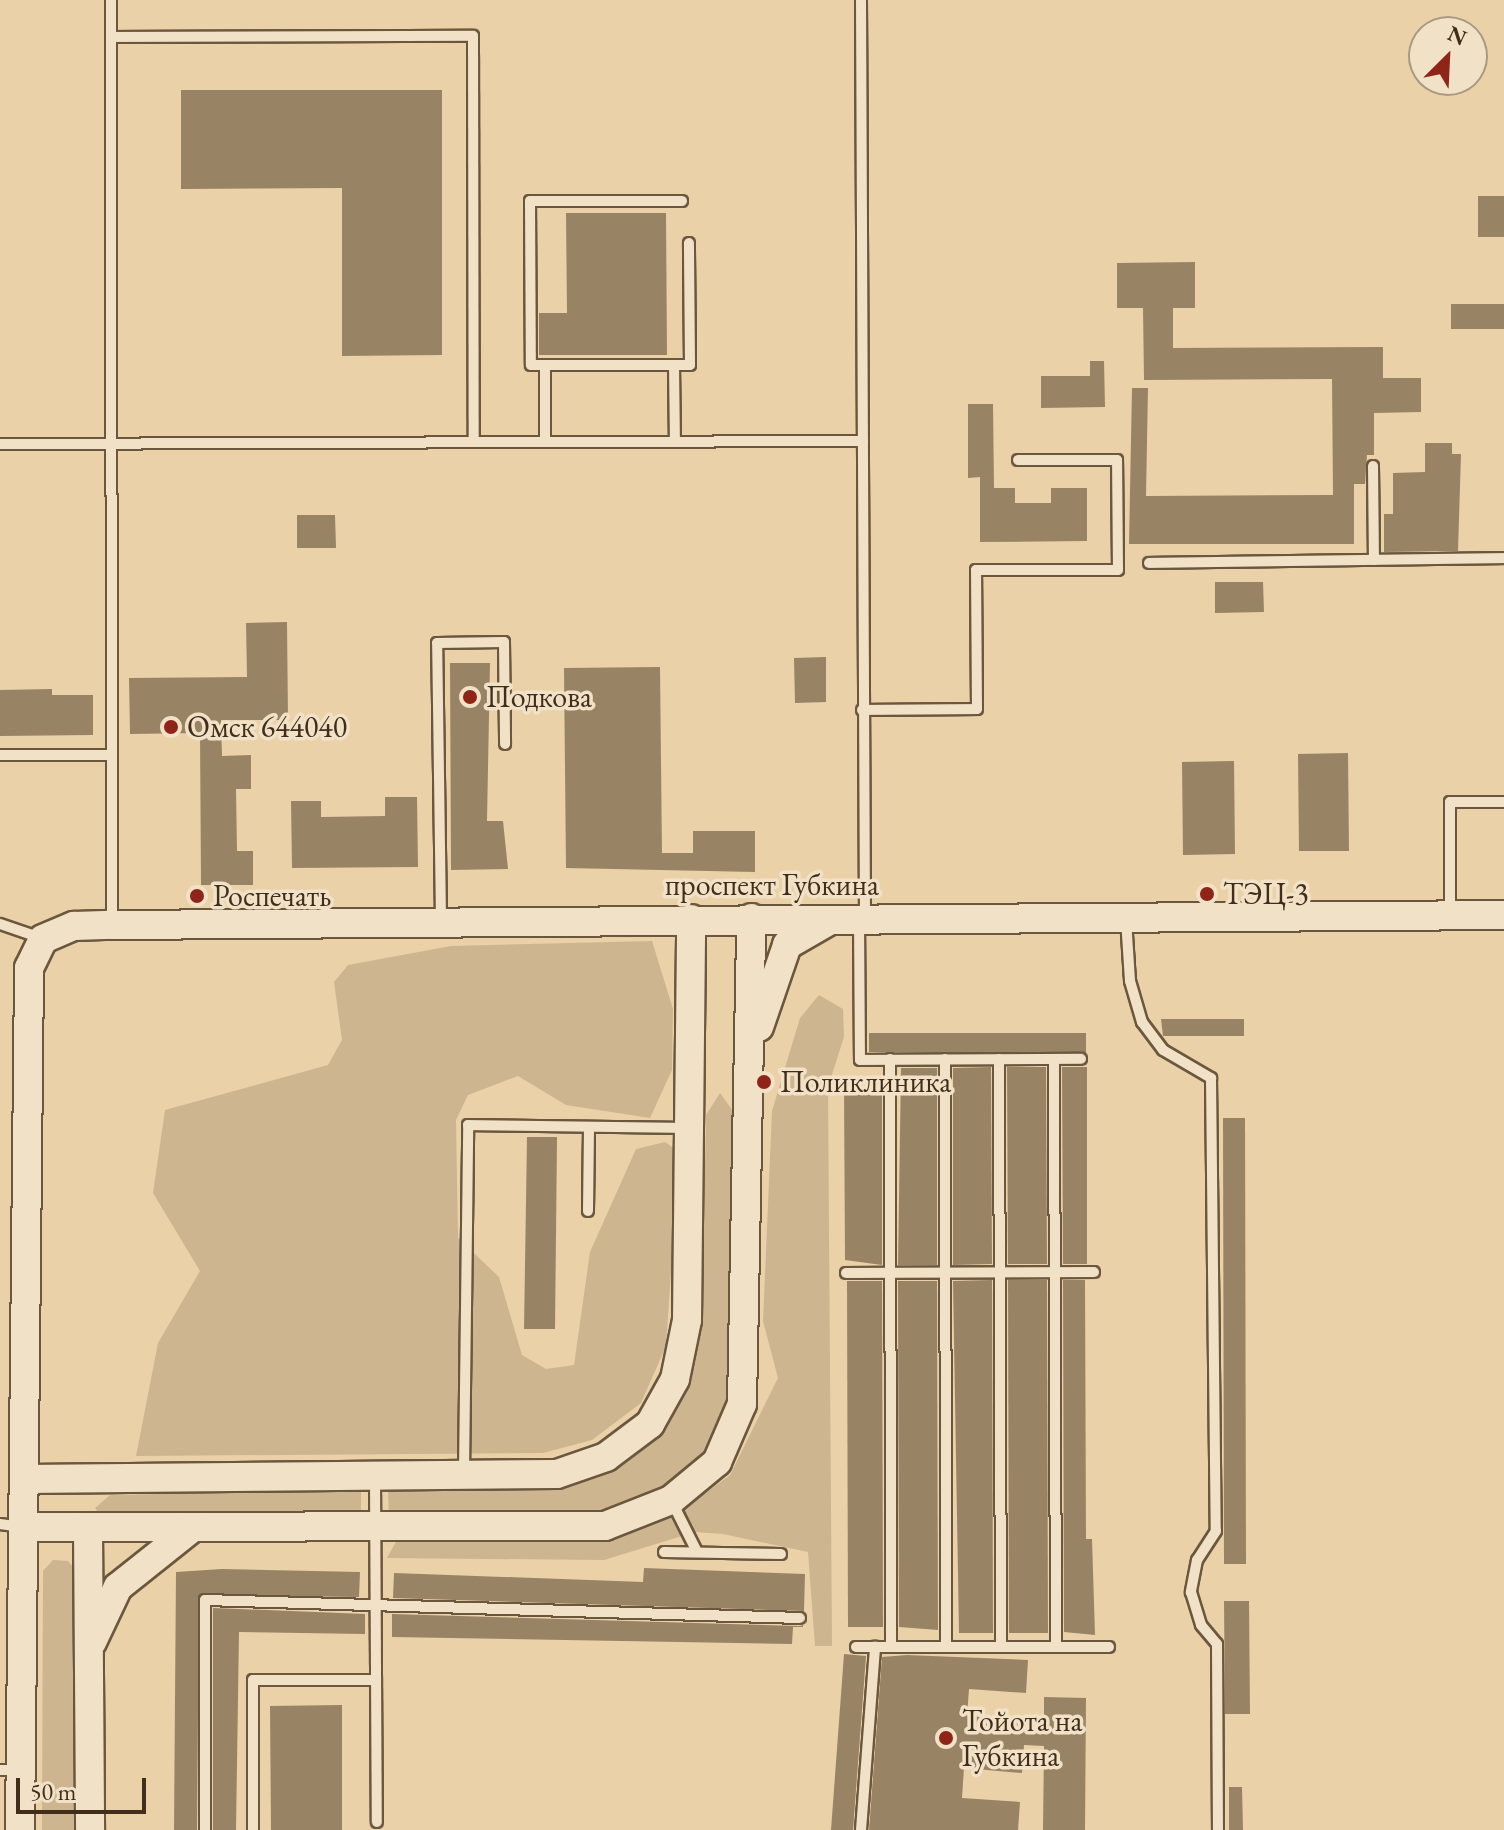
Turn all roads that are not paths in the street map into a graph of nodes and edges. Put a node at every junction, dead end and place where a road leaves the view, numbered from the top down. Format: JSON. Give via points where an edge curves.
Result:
{"nodes":[{"id":1,"x":111,"y":0,"type":"edge"},
{"id":2,"x":861,"y":0,"type":"edge"},
{"id":3,"x":111,"y":37,"type":"junction"},
{"id":4,"x":682,"y":201,"type":"dead end"},
{"id":5,"x":689,"y":243,"type":"dead end"},
{"id":6,"x":545,"y":365,"type":"junction"},
{"id":7,"x":674,"y":365,"type":"junction"},
{"id":8,"x":863,"y":441,"type":"junction"},
{"id":9,"x":474,"y":442,"type":"junction"},
{"id":10,"x":545,"y":442,"type":"junction"},
{"id":11,"x":675,"y":442,"type":"junction"},
{"id":12,"x":0,"y":444,"type":"edge"},
{"id":13,"x":113,"y":444,"type":"junction"},
{"id":14,"x":1018,"y":460,"type":"dead end"},
{"id":15,"x":1373,"y":466,"type":"dead end"},
{"id":16,"x":1504,"y":558,"type":"edge"},
{"id":17,"x":1374,"y":560,"type":"junction"},
{"id":18,"x":1149,"y":563,"type":"dead end"},
{"id":19,"x":862,"y":710,"type":"junction"},
{"id":20,"x":505,"y":744,"type":"dead end"},
{"id":21,"x":0,"y":755,"type":"edge"},
{"id":22,"x":112,"y":755,"type":"junction"},
{"id":23,"x":1504,"y":802,"type":"edge"},
{"id":24,"x":1450,"y":915,"type":"junction"},
{"id":25,"x":1504,"y":915,"type":"edge"},
{"id":26,"x":1126,"y":917,"type":"junction"},
{"id":27,"x":751,"y":918,"type":"junction"},
{"id":28,"x":856,"y":918,"type":"junction"},
{"id":29,"x":691,"y":919,"type":"junction"},
{"id":30,"x":441,"y":921,"type":"junction"},
{"id":31,"x":0,"y":924,"type":"edge"},
{"id":32,"x":112,"y":925,"type":"junction"},
{"id":33,"x":43,"y":939,"type":"junction"},
{"id":34,"x":890,"y":1059,"type":"junction"},
{"id":35,"x":945,"y":1059,"type":"junction"},
{"id":36,"x":999,"y":1059,"type":"junction"},
{"id":37,"x":1054,"y":1059,"type":"junction"},
{"id":38,"x":1081,"y":1059,"type":"dead end"},
{"id":39,"x":748,"y":1071,"type":"junction"},
{"id":40,"x":589,"y":1127,"type":"junction"},
{"id":41,"x":689,"y":1128,"type":"junction"},
{"id":42,"x":588,"y":1211,"type":"dead end"},
{"id":43,"x":1000,"y":1272,"type":"junction"},
{"id":44,"x":1055,"y":1272,"type":"junction"},
{"id":45,"x":1094,"y":1272,"type":"dead end"},
{"id":46,"x":846,"y":1273,"type":"dead end"},
{"id":47,"x":890,"y":1273,"type":"junction"},
{"id":48,"x":945,"y":1273,"type":"junction"},
{"id":49,"x":375,"y":1478,"type":"junction"},
{"id":50,"x":464,"y":1478,"type":"junction"},
{"id":51,"x":24,"y":1479,"type":"junction"},
{"id":52,"x":671,"y":1500,"type":"junction"},
{"id":53,"x":12,"y":1526,"type":"edge"},
{"id":54,"x":376,"y":1528,"type":"junction"},
{"id":55,"x":88,"y":1529,"type":"junction"},
{"id":56,"x":191,"y":1529,"type":"junction"},
{"id":57,"x":664,"y":1552,"type":"dead end"},
{"id":58,"x":697,"y":1552,"type":"junction"},
{"id":59,"x":781,"y":1554,"type":"dead end"},
{"id":60,"x":376,"y":1603,"type":"junction"},
{"id":61,"x":800,"y":1618,"type":"dead end"},
{"id":62,"x":856,"y":1647,"type":"dead end"},
{"id":63,"x":875,"y":1647,"type":"junction"},
{"id":64,"x":891,"y":1647,"type":"junction"},
{"id":65,"x":946,"y":1647,"type":"junction"},
{"id":66,"x":1001,"y":1647,"type":"junction"},
{"id":67,"x":1056,"y":1647,"type":"junction"},
{"id":68,"x":1109,"y":1647,"type":"dead end"},
{"id":69,"x":89,"y":1649,"type":"junction"},
{"id":70,"x":376,"y":1680,"type":"junction"},
{"id":71,"x":10,"y":1770,"type":"edge"},
{"id":72,"x":377,"y":1822,"type":"dead end"},
{"id":73,"x":20,"y":1830,"type":"edge"},
{"id":74,"x":90,"y":1830,"type":"edge"},
{"id":75,"x":205,"y":1830,"type":"edge"},
{"id":76,"x":253,"y":1830,"type":"edge"},
{"id":77,"x":861,"y":1830,"type":"edge"},
{"id":78,"x":1218,"y":1830,"type":"edge"}],
"edges":[{"from":1,"to":3,"type":"lane"},
{"from":2,"to":8,"type":"lane"},
{"from":3,"to":9,"type":"lane","via":[[473,36]]},
{"from":3,"to":13,"type":"lane"},
{"from":4,"to":6,"type":"lane","via":[[530,201],[531,365]]},
{"from":5,"to":7,"type":"lane","via":[[690,365]]},
{"from":6,"to":7,"type":"lane"},
{"from":6,"to":10,"type":"lane"},
{"from":7,"to":11,"type":"lane"},
{"from":8,"to":11,"type":"lane"},
{"from":8,"to":19,"type":"lane"},
{"from":9,"to":10,"type":"lane"},
{"from":9,"to":13,"type":"lane"},
{"from":10,"to":11,"type":"lane"},
{"from":12,"to":13,"type":"lane"},
{"from":13,"to":22,"type":"lane"},
{"from":14,"to":19,"type":"lane","via":[[1117,460],[1118,570],[976,570],[977,709]]},
{"from":15,"to":17,"type":"lane"},
{"from":16,"to":17,"type":"lane"},
{"from":17,"to":18,"type":"lane"},
{"from":19,"to":28,"type":"lane"},
{"from":20,"to":30,"type":"lane","via":[[504,642],[437,643]]},
{"from":21,"to":22,"type":"lane"},
{"from":22,"to":32,"type":"lane"},
{"from":23,"to":24,"type":"lane","via":[[1450,802]]},
{"from":24,"to":25,"type":"main road","name":"проспект Губкина"},
{"from":24,"to":26,"type":"main road","name":"проспект Губкина"},
{"from":26,"to":28,"type":"main road","name":"проспект Губкина"},
{"from":26,"to":78,"type":"lane","via":[[1130,981],[1142,1022],[1163,1050],[1211,1078],[1216,1531],[1197,1560],[1191,1592],[1201,1625],[1217,1644]]},
{"from":27,"to":28,"type":"main road","name":"проспект Губкина"},
{"from":27,"to":29,"type":"main road","name":"проспект Губкина"},
{"from":27,"to":39,"type":"main road"},
{"from":28,"to":34,"type":"lane","via":[[860,1060]]},
{"from":28,"to":39,"type":"main road","via":[[810,926],[787,945]]},
{"from":29,"to":30,"type":"main road","name":"проспект Губкина"},
{"from":29,"to":41,"type":"main road"},
{"from":30,"to":32,"type":"main road","name":"проспект Губкина"},
{"from":31,"to":33,"type":"lane"},
{"from":32,"to":33,"type":"main road","name":"проспект Губкина","via":[[74,926]]},
{"from":33,"to":51,"type":"main road","via":[[29,968]]},
{"from":34,"to":35,"type":"lane"},
{"from":34,"to":47,"type":"lane"},
{"from":35,"to":36,"type":"lane"},
{"from":35,"to":48,"type":"lane"},
{"from":36,"to":37,"type":"lane"},
{"from":36,"to":43,"type":"lane"},
{"from":37,"to":38,"type":"lane"},
{"from":37,"to":44,"type":"lane"},
{"from":39,"to":52,"type":"main road","via":[[742,1404],[717,1462]]},
{"from":40,"to":41,"type":"lane"},
{"from":40,"to":42,"type":"lane"},
{"from":40,"to":50,"type":"lane","via":[[468,1125]]},
{"from":41,"to":50,"type":"main road","via":[[687,1320],[675,1379],[650,1424],[606,1457],[557,1474]]},
{"from":43,"to":44,"type":"lane"},
{"from":43,"to":48,"type":"lane"},
{"from":43,"to":66,"type":"lane"},
{"from":44,"to":45,"type":"lane"},
{"from":44,"to":67,"type":"lane"},
{"from":46,"to":47,"type":"lane"},
{"from":47,"to":48,"type":"lane"},
{"from":47,"to":64,"type":"lane"},
{"from":48,"to":65,"type":"lane"},
{"from":49,"to":50,"type":"main road"},
{"from":49,"to":51,"type":"main road"},
{"from":49,"to":54,"type":"lane"},
{"from":51,"to":53,"type":"main road"},
{"from":52,"to":54,"type":"main road","via":[[605,1526]]},
{"from":52,"to":58,"type":"lane"},
{"from":53,"to":55,"type":"main road"},
{"from":53,"to":71,"type":"main road"},
{"from":54,"to":56,"type":"main road"},
{"from":54,"to":60,"type":"lane"},
{"from":55,"to":56,"type":"main road"},
{"from":55,"to":69,"type":"main road"},
{"from":56,"to":69,"type":"main road","via":[[118,1587]]},
{"from":57,"to":58,"type":"lane"},
{"from":58,"to":59,"type":"lane"},
{"from":60,"to":61,"type":"lane"},
{"from":60,"to":70,"type":"lane"},
{"from":60,"to":75,"type":"lane","via":[[205,1600]]},
{"from":62,"to":63,"type":"lane"},
{"from":63,"to":64,"type":"lane"},
{"from":63,"to":77,"type":"lane"},
{"from":64,"to":65,"type":"lane"},
{"from":65,"to":66,"type":"lane"},
{"from":66,"to":67,"type":"lane"},
{"from":67,"to":68,"type":"lane"},
{"from":69,"to":74,"type":"main road"},
{"from":70,"to":72,"type":"lane"},
{"from":70,"to":76,"type":"lane","via":[[253,1680]]},
{"from":71,"to":73,"type":"main road"}]}
